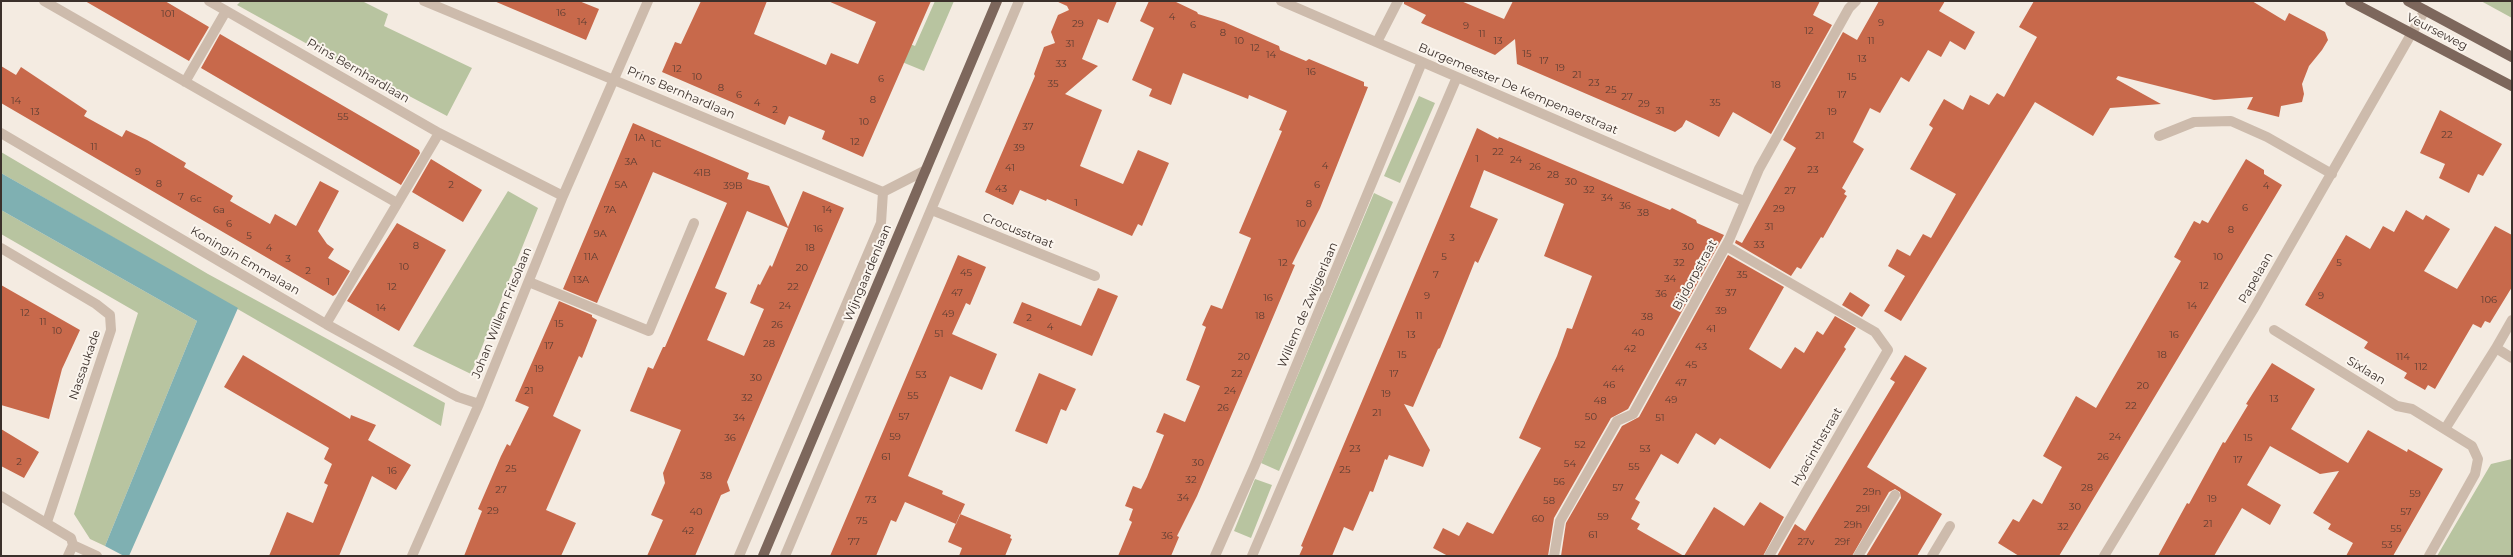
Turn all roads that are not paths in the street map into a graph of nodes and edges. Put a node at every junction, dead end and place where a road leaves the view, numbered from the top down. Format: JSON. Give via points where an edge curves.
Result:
{"nodes":[{"id":1,"x":44,"y":1,"type":"edge"},
{"id":2,"x":209,"y":1,"type":"edge"},
{"id":3,"x":424,"y":1,"type":"edge"},
{"id":4,"x":648,"y":1,"type":"edge"},
{"id":5,"x":997,"y":1,"type":"edge"},
{"id":6,"x":1019,"y":1,"type":"edge"},
{"id":7,"x":1281,"y":1,"type":"edge"},
{"id":8,"x":1398,"y":1,"type":"edge"},
{"id":9,"x":1856,"y":1,"type":"edge"},
{"id":10,"x":2350,"y":1,"type":"edge"},
{"id":11,"x":2408,"y":1,"type":"edge"},
{"id":12,"x":2425,"y":10,"type":"junction"},
{"id":13,"x":226,"y":11,"type":"junction"},
{"id":14,"x":2411,"y":34,"type":"junction"},
{"id":15,"x":1376,"y":42,"type":"junction"},
{"id":16,"x":2512,"y":57,"type":"edge"},
{"id":17,"x":1422,"y":62,"type":"junction"},
{"id":18,"x":1457,"y":77,"type":"junction"},
{"id":19,"x":615,"y":79,"type":"junction"},
{"id":20,"x":185,"y":82,"type":"junction"},
{"id":21,"x":2512,"y":86,"type":"edge"},
{"id":22,"x":1,"y":133,"type":"edge"},
{"id":23,"x":438,"y":133,"type":"junction"},
{"id":24,"x":2159,"y":136,"type":"dead end"},
{"id":25,"x":926,"y":170,"type":"junction"},
{"id":26,"x":2332,"y":174,"type":"junction"},
{"id":27,"x":883,"y":192,"type":"junction"},
{"id":28,"x":563,"y":196,"type":"junction"},
{"id":29,"x":1744,"y":201,"type":"junction"},
{"id":30,"x":397,"y":203,"type":"junction"},
{"id":31,"x":932,"y":210,"type":"junction"},
{"id":32,"x":694,"y":223,"type":"dead end"},
{"id":33,"x":1726,"y":246,"type":"junction"},
{"id":34,"x":1,"y":248,"type":"edge"},
{"id":35,"x":1095,"y":276,"type":"dead end"},
{"id":36,"x":529,"y":282,"type":"junction"},
{"id":37,"x":2512,"y":320,"type":"edge"},
{"id":38,"x":326,"y":324,"type":"junction"},
{"id":39,"x":2274,"y":330,"type":"dead end"},
{"id":40,"x":2496,"y":348,"type":"junction"},
{"id":41,"x":2512,"y":358,"type":"edge"},
{"id":42,"x":479,"y":404,"type":"junction"},
{"id":43,"x":2445,"y":429,"type":"junction"},
{"id":44,"x":1895,"y":495,"type":"dead end"},
{"id":45,"x":1,"y":496,"type":"edge"},
{"id":46,"x":47,"y":522,"type":"junction"},
{"id":47,"x":1950,"y":526,"type":"dead end"},
{"id":48,"x":72,"y":545,"type":"junction"},
{"id":49,"x":93,"y":554,"type":"edge"},
{"id":50,"x":68,"y":556,"type":"edge"},
{"id":51,"x":412,"y":556,"type":"edge"},
{"id":52,"x":739,"y":556,"type":"edge"},
{"id":53,"x":763,"y":556,"type":"edge"},
{"id":54,"x":785,"y":556,"type":"edge"},
{"id":55,"x":1215,"y":556,"type":"edge"},
{"id":56,"x":1252,"y":556,"type":"edge"},
{"id":57,"x":1554,"y":556,"type":"edge"},
{"id":58,"x":1769,"y":556,"type":"edge"},
{"id":59,"x":1858,"y":556,"type":"edge"},
{"id":60,"x":1932,"y":556,"type":"edge"},
{"id":61,"x":2104,"y":556,"type":"edge"},
{"id":62,"x":2429,"y":556,"type":"edge"}],
"edges":[{"from":1,"to":20,"type":"street"},
{"from":2,"to":13,"type":"street","name":"Prins Bernhardlaan"},
{"from":3,"to":19,"type":"street","name":"Prins Bernhardlaan"},
{"from":4,"to":19,"type":"street","name":"Johan Willem Frisolaan"},
{"from":5,"to":25,"type":"main road","name":"Wijngaardenlaan"},
{"from":6,"to":31,"type":"street"},
{"from":7,"to":15,"type":"street","name":"Burgemeester De Kempenaerstraat"},
{"from":8,"to":15,"type":"street"},
{"from":9,"to":29,"type":"street","name":"Bijdorpstraat","via":[[1849,8]]},
{"from":10,"to":14,"type":"main road","name":"Veurseweg"},
{"from":11,"to":12,"type":"main road","name":"Veurseweg"},
{"from":12,"to":14,"type":"street","name":"Papelaan"},
{"from":12,"to":16,"type":"main road","name":"Veurseweg"},
{"from":13,"to":20,"type":"street"},
{"from":13,"to":23,"type":"street","name":"Prins Bernhardlaan"},
{"from":14,"to":21,"type":"main road","name":"Veurseweg"},
{"from":14,"to":26,"type":"street","name":"Papelaan"},
{"from":15,"to":17,"type":"street","name":"Burgemeester De Kempenaerstraat"},
{"from":17,"to":18,"type":"street","name":"Burgemeester De Kempenaerstraat"},
{"from":17,"to":55,"type":"street","name":"Willem de Zwijgerlaan"},
{"from":18,"to":29,"type":"street","name":"Burgemeester De Kempenaerstraat"},
{"from":18,"to":56,"type":"street"},
{"from":19,"to":27,"type":"street","name":"Prins Bernhardlaan"},
{"from":19,"to":28,"type":"street","name":"Johan Willem Frisolaan"},
{"from":20,"to":30,"type":"street"},
{"from":22,"to":38,"type":"street","name":"Koningin Emmalaan"},
{"from":23,"to":28,"type":"street","name":"Prins Bernhardlaan"},
{"from":23,"to":30,"type":"street"},
{"from":24,"to":26,"type":"street","via":[[2194,122],[2231,121],[2267,137]]},
{"from":25,"to":27,"type":"street"},
{"from":25,"to":53,"type":"main road","name":"Wijngaardenlaan"},
{"from":26,"to":61,"type":"street","name":"Papelaan"},
{"from":27,"to":52,"type":"street","name":"Wijngaardenlaan","via":[[881,223]]},
{"from":28,"to":36,"type":"street","name":"Johan Willem Frisolaan"},
{"from":29,"to":33,"type":"street","name":"Bijdorpstraat"},
{"from":30,"to":38,"type":"street"},
{"from":31,"to":35,"type":"street","name":"Crocusstraat"},
{"from":31,"to":54,"type":"street"},
{"from":32,"to":36,"type":"street","via":[[649,331]]},
{"from":33,"to":57,"type":"street","name":"Bijdorpstraat","via":[[1633,414],[1617,421],[1560,521]]},
{"from":33,"to":58,"type":"street","name":"Hyacinthstraat","via":[[1876,332],[1888,350]]},
{"from":34,"to":46,"type":"street","name":"Nassaukade","via":[[96,304],[110,315],[111,330]]},
{"from":36,"to":42,"type":"street","name":"Johan Willem Frisolaan"},
{"from":37,"to":40,"type":"street"},
{"from":38,"to":42,"type":"street","name":"Koningin Emmalaan","via":[[458,397]]},
{"from":39,"to":43,"type":"street","name":"Sixlaan","via":[[2397,406],[2412,409]]},
{"from":40,"to":41,"type":"street"},
{"from":40,"to":43,"type":"street"},
{"from":42,"to":51,"type":"street","name":"Johan Willem Frisolaan"},
{"from":43,"to":62,"type":"street","name":"Sixlaan","via":[[2472,446],[2478,459],[2475,474]]},
{"from":44,"to":59,"type":"street"},
{"from":45,"to":46,"type":"street"},
{"from":46,"to":48,"type":"street","via":[[71,538]]},
{"from":47,"to":60,"type":"street"},
{"from":48,"to":49,"type":"street"},
{"from":48,"to":50,"type":"street"}]}
